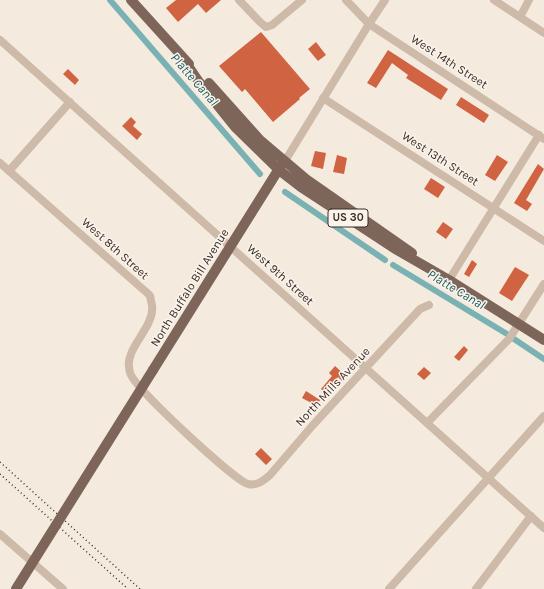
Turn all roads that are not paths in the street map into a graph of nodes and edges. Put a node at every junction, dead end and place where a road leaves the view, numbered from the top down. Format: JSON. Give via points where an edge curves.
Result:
{"nodes":[{"id":1,"x":131,"y":0,"type":"edge"},
{"id":2,"x":239,"y":0,"type":"edge"},
{"id":3,"x":302,"y":0,"type":"edge"},
{"id":4,"x":346,"y":0,"type":"edge"},
{"id":5,"x":385,"y":0,"type":"edge"},
{"id":6,"x":494,"y":0,"type":"edge"},
{"id":7,"x":529,"y":0,"type":"edge"},
{"id":8,"x":520,"y":17,"type":"junction"},
{"id":9,"x":369,"y":24,"type":"junction"},
{"id":10,"x":544,"y":33,"type":"edge"},
{"id":11,"x":0,"y":40,"type":"edge"},
{"id":12,"x":323,"y":98,"type":"junction"},
{"id":13,"x":70,"y":102,"type":"junction"},
{"id":14,"x":542,"y":137,"type":"edge"},
{"id":15,"x":0,"y":163,"type":"edge"},
{"id":16,"x":282,"y":165,"type":"junction"},
{"id":17,"x":9,"y":171,"type":"junction"},
{"id":18,"x":493,"y":209,"type":"junction"},
{"id":19,"x":544,"y":241,"type":"edge"},
{"id":20,"x":231,"y":247,"type":"junction"},
{"id":21,"x":449,"y":280,"type":"junction"},
{"id":22,"x":544,"y":284,"type":"edge"},
{"id":23,"x":429,"y":304,"type":"dead end"},
{"id":24,"x":519,"y":324,"type":"junction"},
{"id":25,"x":544,"y":340,"type":"edge"},
{"id":26,"x":366,"y":368,"type":"junction"},
{"id":27,"x":544,"y":416,"type":"edge"},
{"id":28,"x":427,"y":423,"type":"junction"},
{"id":29,"x":488,"y":478,"type":"junction"},
{"id":30,"x":253,"y":484,"type":"joint"},
{"id":31,"x":531,"y":516,"type":"junction"},
{"id":32,"x":544,"y":528,"type":"edge"},
{"id":33,"x":0,"y":534,"type":"edge"},
{"id":34,"x":16,"y":589,"type":"edge"},
{"id":35,"x":64,"y":589,"type":"edge"},
{"id":36,"x":389,"y":589,"type":"edge"},
{"id":37,"x":476,"y":589,"type":"edge"}],
"edges":[{"from":1,"to":16,"type":"main road","number":"US 30"},
{"from":2,"to":3,"type":"street","via":[[266,27]]},
{"from":4,"to":9,"type":"street","name":"West 14th Street"},
{"from":5,"to":9,"type":"street","name":"North Buffalo Bill Avenue"},
{"from":6,"to":8,"type":"street"},
{"from":7,"to":8,"type":"street"},
{"from":8,"to":10,"type":"street"},
{"from":9,"to":12,"type":"street","name":"North Buffalo Bill Avenue"},
{"from":9,"to":14,"type":"street","name":"West 14th Street"},
{"from":11,"to":13,"type":"street","name":"West 9th Street"},
{"from":12,"to":16,"type":"street","name":"North Buffalo Bill Avenue"},
{"from":12,"to":18,"type":"street","name":"West 13th Street"},
{"from":13,"to":17,"type":"street"},
{"from":13,"to":20,"type":"street","name":"West 9th Street"},
{"from":14,"to":18,"type":"street"},
{"from":15,"to":17,"type":"street","name":"West 8th Street"},
{"from":16,"to":20,"type":"main road","name":"North Buffalo Bill Avenue"},
{"from":16,"to":21,"type":"main road","number":"US 30","via":[[306,179]]},
{"from":17,"to":30,"type":"street","name":"West 8th Street","via":[[151,297],[151,319],[128,364],[131,376],[153,402],[218,462],[243,482]]},
{"from":18,"to":19,"type":"street","name":"West 13th Street"},
{"from":18,"to":21,"type":"street"},
{"from":20,"to":26,"type":"street","name":"West 9th Street"},
{"from":20,"to":34,"type":"main road","name":"North Buffalo Bill Avenue","bridge":true},
{"from":21,"to":24,"type":"main road","number":"US 30"},
{"from":22,"to":24,"type":"street"},
{"from":23,"to":26,"type":"street","name":"North Mills Avenue","via":[[420,309]]},
{"from":24,"to":25,"type":"main road","number":"US 30"},
{"from":24,"to":28,"type":"street","via":[[509,339]]},
{"from":26,"to":28,"type":"street","name":"West 9th Street"},
{"from":26,"to":30,"type":"street","name":"North Mills Avenue","via":[[270,475],[263,482]]},
{"from":27,"to":29,"type":"street"},
{"from":28,"to":29,"type":"street","name":"West 9th Street"},
{"from":29,"to":31,"type":"street","name":"West 9th Street"},
{"from":29,"to":36,"type":"street"},
{"from":31,"to":32,"type":"street","name":"West 9th Street"},
{"from":31,"to":37,"type":"street"},
{"from":33,"to":35,"type":"street"}]}
